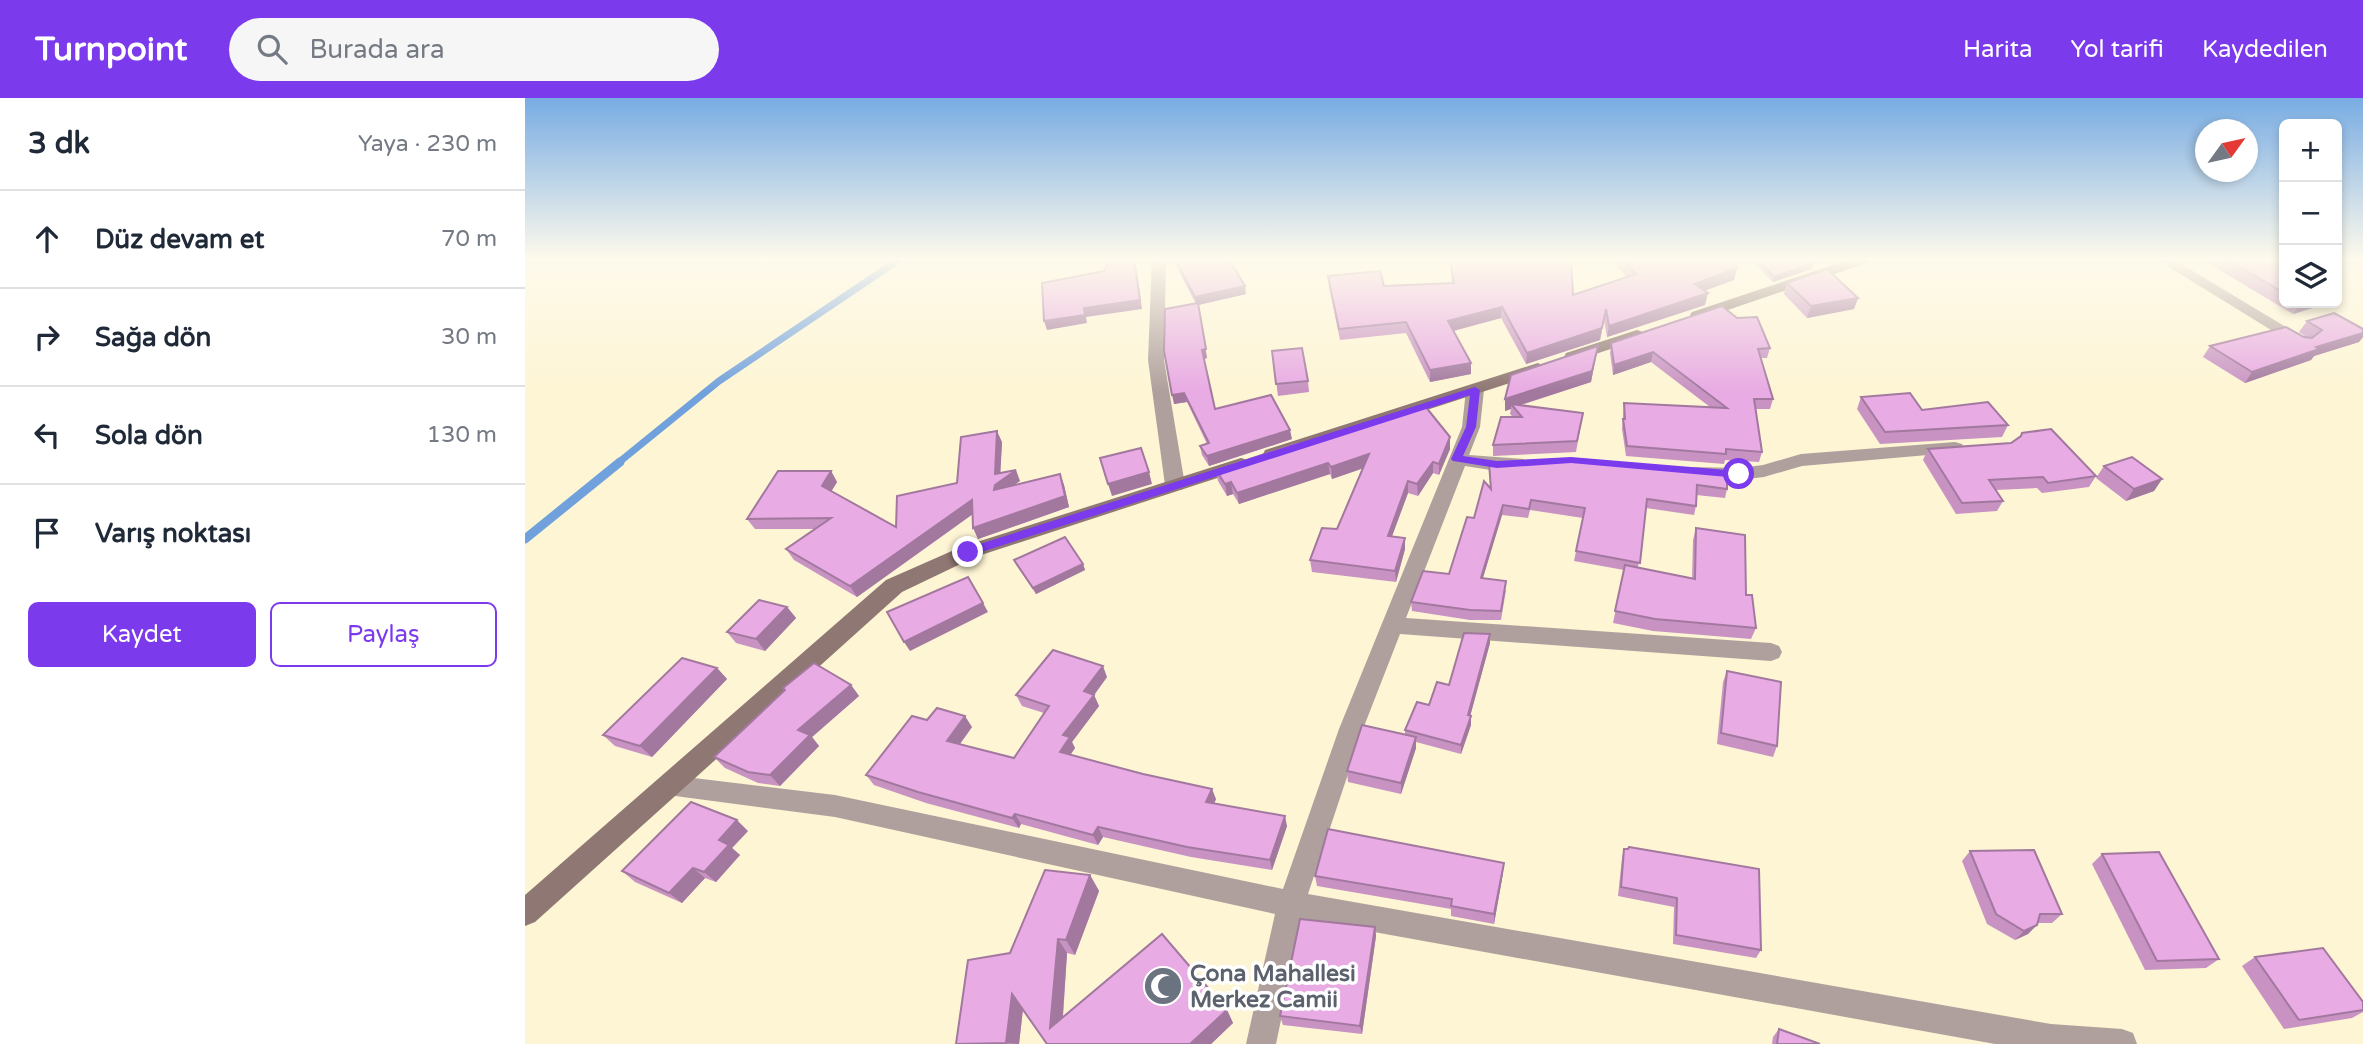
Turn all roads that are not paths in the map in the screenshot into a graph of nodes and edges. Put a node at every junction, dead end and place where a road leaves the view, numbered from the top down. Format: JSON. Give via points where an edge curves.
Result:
{"nodes":[{"id":1,"x":1158,"y":303,"type":"edge"},
{"id":2,"x":1733,"y":303,"type":"edge"},
{"id":3,"x":2237,"y":303,"type":"edge"},
{"id":4,"x":1682,"y":320,"type":"edge"},
{"id":5,"x":1656,"y":329,"type":"edge"},
{"id":6,"x":2303,"y":342,"type":"edge"},
{"id":7,"x":1475,"y":390,"type":"junction"},
{"id":8,"x":1978,"y":447,"type":"edge"},
{"id":9,"x":1457,"y":459,"type":"junction"},
{"id":10,"x":1537,"y":462,"type":"edge"},
{"id":11,"x":1674,"y":469,"type":"edge"},
{"id":12,"x":1175,"y":485,"type":"junction"},
{"id":13,"x":1391,"y":625,"type":"junction"},
{"id":14,"x":1771,"y":652,"type":"dead end"},
{"id":15,"x":669,"y":786,"type":"junction"},
{"id":16,"x":1291,"y":904,"type":"junction"},
{"id":17,"x":525,"y":913,"type":"edge"},
{"id":18,"x":1261,"y":1044,"type":"edge"},
{"id":19,"x":2122,"y":1044,"type":"edge"}],
"edges":[{"from":1,"to":12,"type":"street","via":[[1156,360]]},
{"from":2,"to":4,"type":"street"},
{"from":3,"to":6,"type":"street"},
{"from":5,"to":7,"type":"street"},
{"from":7,"to":9,"type":"street","via":[[1471,427]]},
{"from":7,"to":12,"type":"street"},
{"from":8,"to":11,"type":"street","via":[[1801,460],[1739,474]]},
{"from":9,"to":10,"type":"street","via":[[1497,465]]},
{"from":9,"to":13,"type":"street"},
{"from":12,"to":15,"type":"street","via":[[968,552],[894,586]]},
{"from":13,"to":14,"type":"street"},
{"from":13,"to":16,"type":"street"},
{"from":15,"to":16,"type":"street","via":[[835,806]]},
{"from":15,"to":17,"type":"street"},
{"from":16,"to":18,"type":"street"},
{"from":16,"to":19,"type":"street","via":[[2038,1037]]}]}
